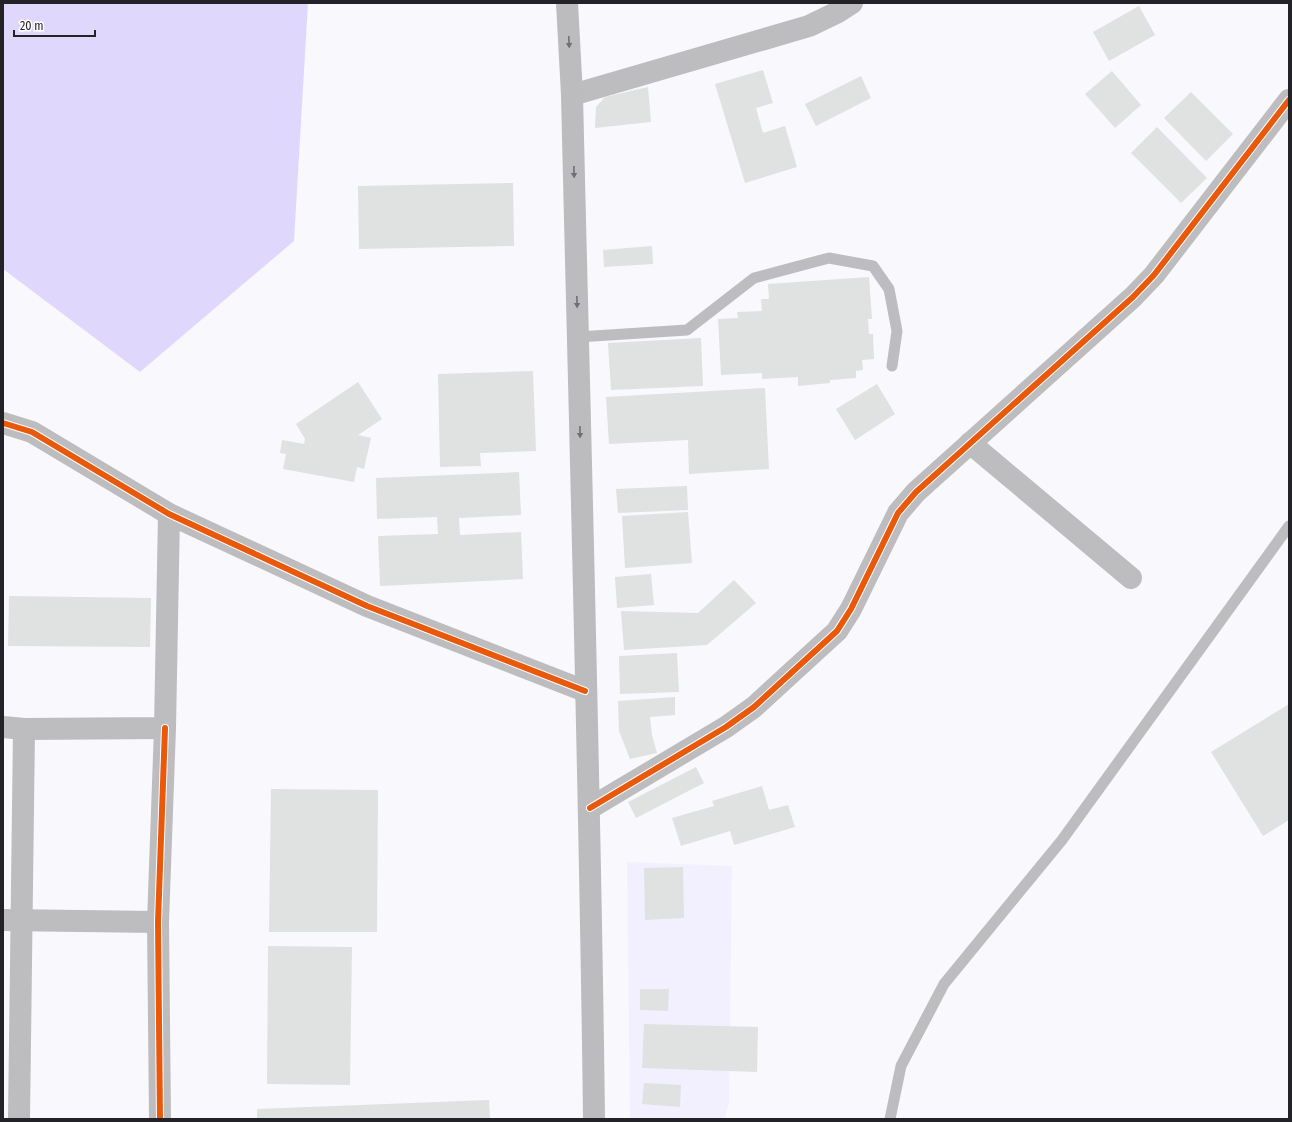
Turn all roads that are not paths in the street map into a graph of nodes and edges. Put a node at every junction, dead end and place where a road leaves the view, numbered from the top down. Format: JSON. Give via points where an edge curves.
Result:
{"nodes":[{"id":1,"x":567,"y":3,"type":"edge"},
{"id":2,"x":852,"y":3,"type":"edge"},
{"id":3,"x":572,"y":95,"type":"junction"},
{"id":4,"x":1289,"y":100,"type":"edge"},
{"id":5,"x":578,"y":337,"type":"junction"},
{"id":6,"x":892,"y":366,"type":"dead end"},
{"id":7,"x":3,"y":423,"type":"edge"},
{"id":8,"x":970,"y":443,"type":"junction"},
{"id":9,"x":169,"y":514,"type":"junction"},
{"id":10,"x":1289,"y":526,"type":"edge"},
{"id":11,"x":1131,"y":578,"type":"dead end"},
{"id":12,"x":585,"y":691,"type":"junction"},
{"id":13,"x":3,"y":727,"type":"edge"},
{"id":14,"x":24,"y":728,"type":"junction"},
{"id":15,"x":165,"y":728,"type":"junction"},
{"id":16,"x":590,"y":808,"type":"junction"},
{"id":17,"x":13,"y":920,"type":"edge"},
{"id":18,"x":158,"y":922,"type":"junction"},
{"id":19,"x":19,"y":1119,"type":"edge"},
{"id":20,"x":160,"y":1119,"type":"edge"},
{"id":21,"x":594,"y":1119,"type":"edge"},
{"id":22,"x":890,"y":1119,"type":"edge"}],
"edges":[{"from":1,"to":3,"type":"main road","one_way":true},
{"from":2,"to":3,"type":"street","via":[[809,26]]},
{"from":3,"to":5,"type":"main road","one_way":true},
{"from":4,"to":8,"type":"street","via":[[1154,275],[1133,297]]},
{"from":5,"to":6,"type":"lane","via":[[687,330],[754,278],[829,258],[873,266],[889,289],[897,331]]},
{"from":5,"to":12,"type":"main road","one_way":true},
{"from":7,"to":9,"type":"street","via":[[32,432]]},
{"from":8,"to":11,"type":"street"},
{"from":8,"to":16,"type":"street","via":[[916,492],[898,513],[851,609],[837,631],[754,707],[726,727]]},
{"from":9,"to":12,"type":"street","via":[[367,606]]},
{"from":9,"to":15,"type":"street"},
{"from":10,"to":22,"type":"lane","via":[[1062,840],[944,984],[901,1066]]},
{"from":12,"to":16,"type":"main road"},
{"from":13,"to":14,"type":"street"},
{"from":14,"to":15,"type":"street"},
{"from":14,"to":17,"type":"street"},
{"from":15,"to":18,"type":"street"},
{"from":16,"to":21,"type":"main road"},
{"from":17,"to":18,"type":"street"},
{"from":17,"to":19,"type":"street"},
{"from":18,"to":20,"type":"street"}]}
